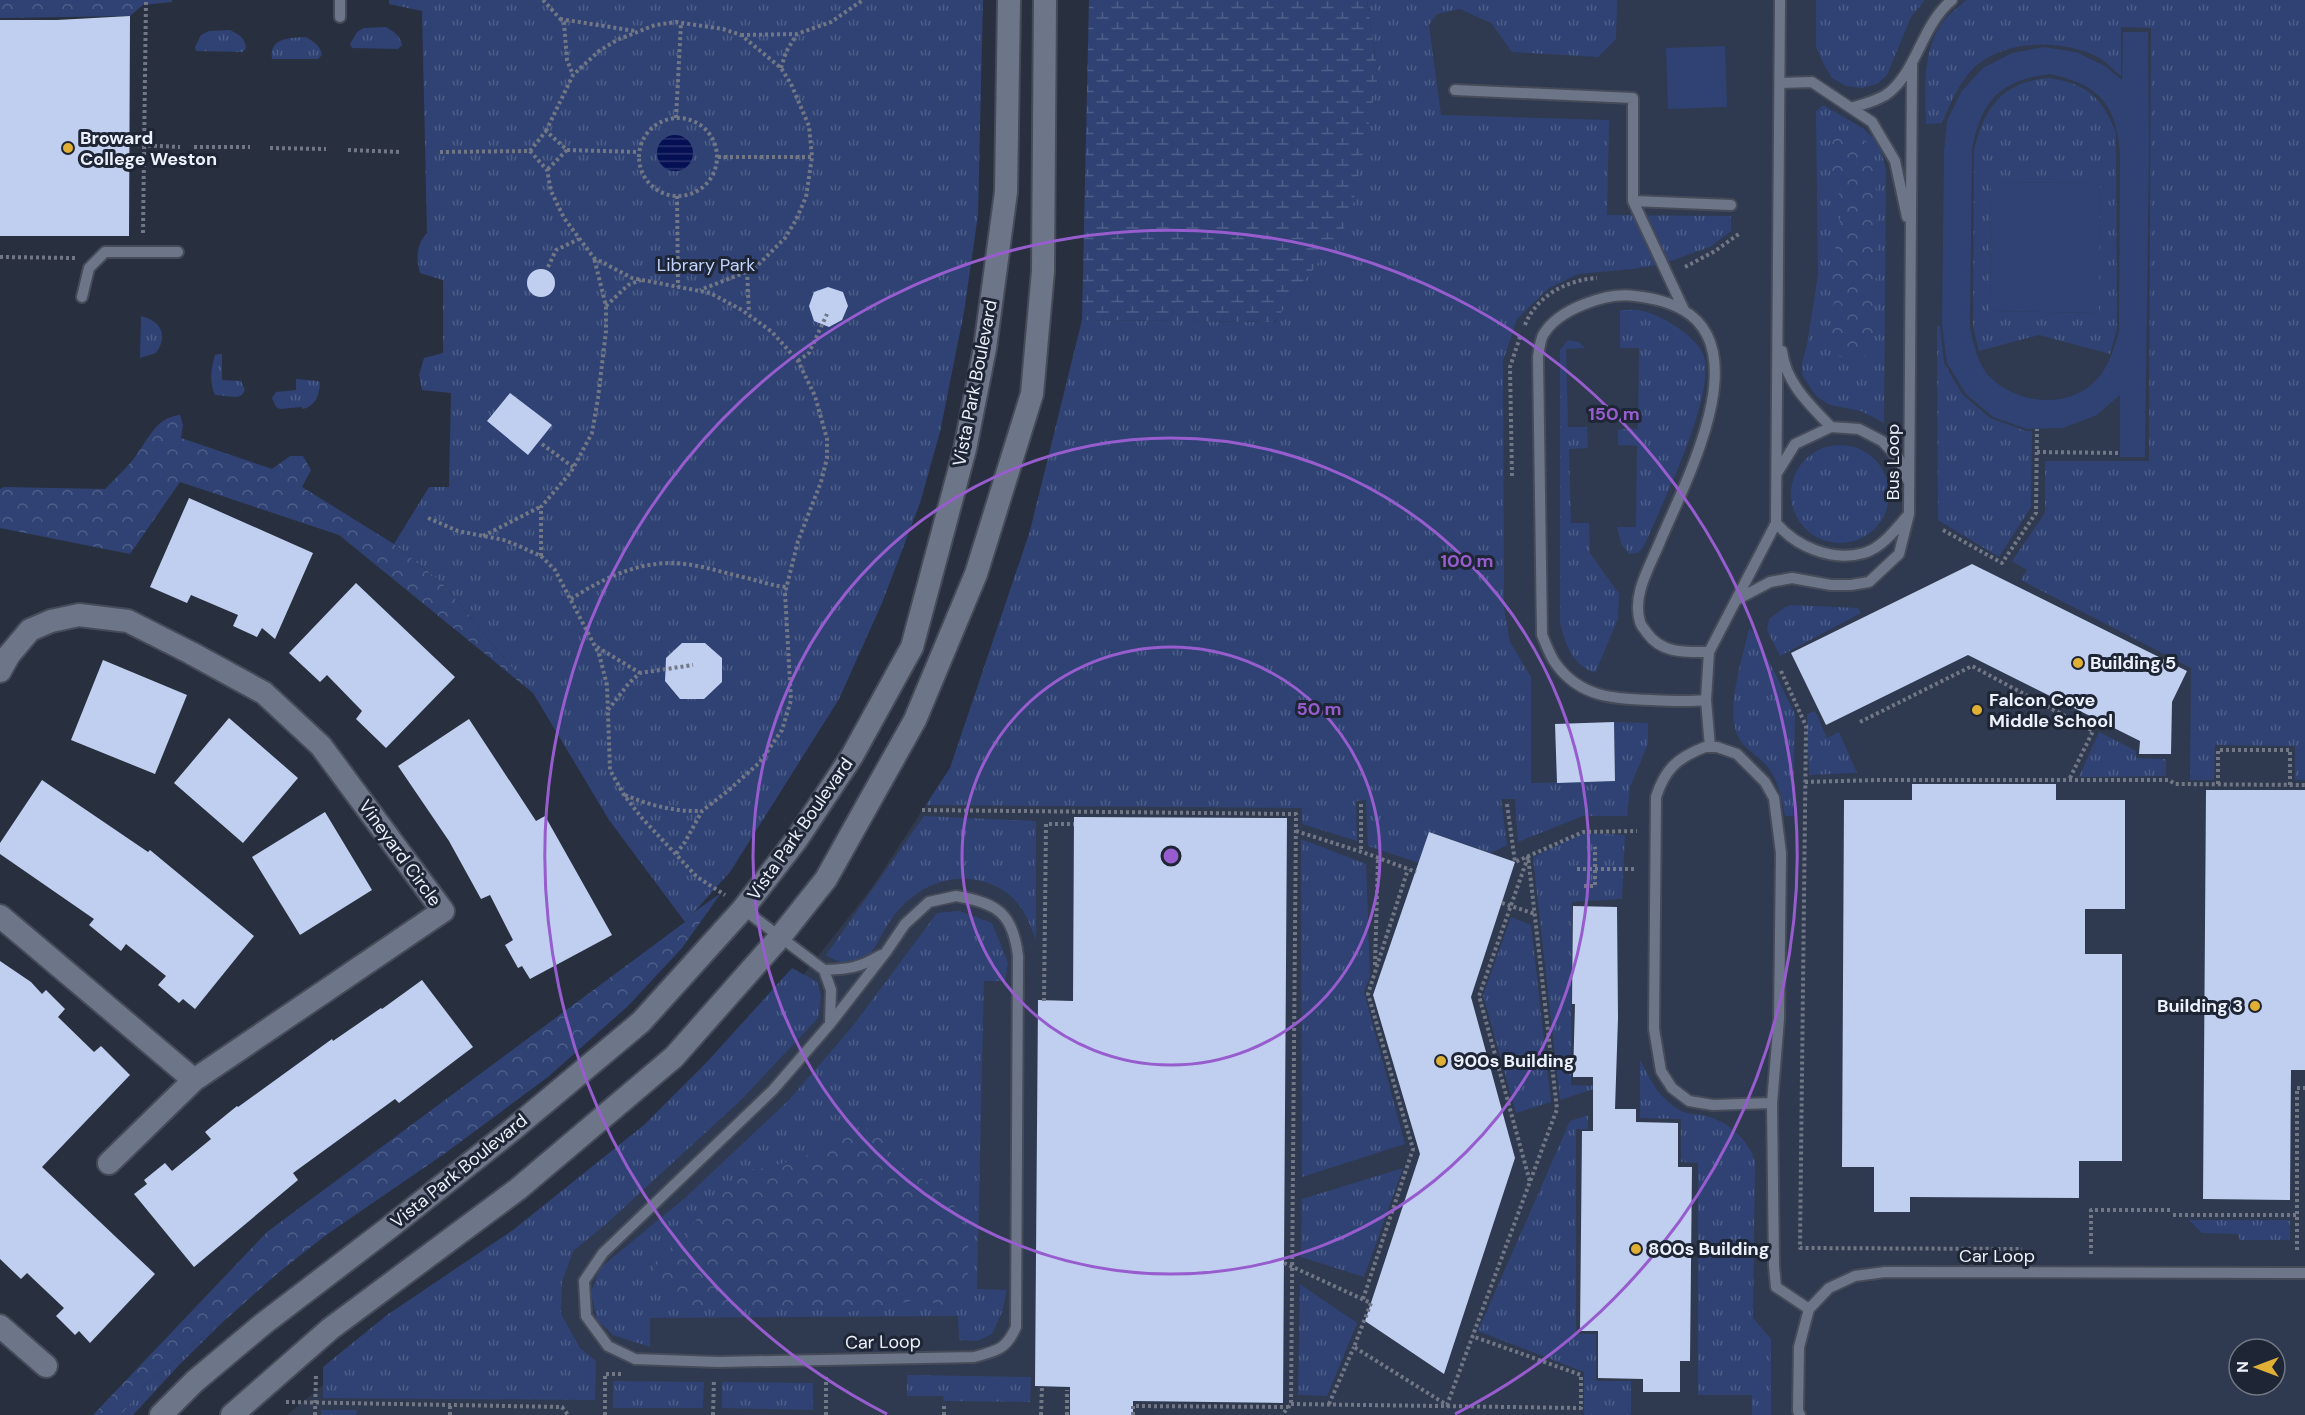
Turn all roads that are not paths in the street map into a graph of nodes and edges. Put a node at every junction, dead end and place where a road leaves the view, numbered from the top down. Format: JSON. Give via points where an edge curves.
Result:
{"nodes":[{"id":1,"x":340,"y":0,"type":"edge"},
{"id":2,"x":1009,"y":0,"type":"edge"},
{"id":3,"x":1045,"y":0,"type":"edge"},
{"id":4,"x":1780,"y":0,"type":"edge"},
{"id":5,"x":1952,"y":0,"type":"edge"},
{"id":6,"x":340,"y":17,"type":"dead end"},
{"id":7,"x":1912,"y":64,"type":"junction"},
{"id":8,"x":1780,"y":83,"type":"junction"},
{"id":9,"x":1455,"y":90,"type":"dead end"},
{"id":10,"x":1851,"y":108,"type":"junction"},
{"id":11,"x":1632,"y":201,"type":"junction"},
{"id":12,"x":1731,"y":205,"type":"dead end"},
{"id":13,"x":1911,"y":237,"type":"junction"},
{"id":14,"x":178,"y":252,"type":"dead end"},
{"id":15,"x":82,"y":297,"type":"dead end"},
{"id":16,"x":1684,"y":310,"type":"junction"},
{"id":17,"x":1779,"y":317,"type":"junction"},
{"id":18,"x":1830,"y":427,"type":"junction"},
{"id":19,"x":1777,"y":474,"type":"junction"},
{"id":20,"x":1909,"y":482,"type":"junction"},
{"id":21,"x":1909,"y":514,"type":"junction"},
{"id":22,"x":1776,"y":523,"type":"junction"},
{"id":23,"x":1738,"y":599,"type":"junction"},
{"id":24,"x":1709,"y":652,"type":"junction"},
{"id":25,"x":0,"y":671,"type":"edge"},
{"id":26,"x":1706,"y":700,"type":"junction"},
{"id":27,"x":1710,"y":747,"type":"junction"},
{"id":28,"x":734,"y":902,"type":"junction"},
{"id":29,"x":0,"y":916,"type":"edge"},
{"id":30,"x":780,"y":937,"type":"junction"},
{"id":31,"x":886,"y":952,"type":"junction"},
{"id":32,"x":824,"y":970,"type":"junction"},
{"id":33,"x":830,"y":1024,"type":"junction"},
{"id":34,"x":194,"y":1080,"type":"junction"},
{"id":35,"x":1772,"y":1103,"type":"junction"},
{"id":36,"x":109,"y":1163,"type":"dead end"},
{"id":37,"x":2305,"y":1273,"type":"edge"},
{"id":38,"x":1809,"y":1309,"type":"junction"},
{"id":39,"x":0,"y":1326,"type":"edge"},
{"id":40,"x":46,"y":1366,"type":"dead end"},
{"id":41,"x":161,"y":1415,"type":"edge"},
{"id":42,"x":232,"y":1415,"type":"edge"},
{"id":43,"x":1800,"y":1415,"type":"edge"}],
"edges":[{"from":1,"to":6,"type":"lane"},
{"from":2,"to":28,"type":"street","name":"Vista Park Boulevard","via":[[1006,192],[985,348],[965,449],[912,647],[852,756],[797,839]]},
{"from":3,"to":30,"type":"street","via":[[1043,271],[1032,394],[976,574],[915,720],[826,879]]},
{"from":4,"to":8,"type":"lane"},
{"from":5,"to":7,"type":"lane","via":[[1923,38]]},
{"from":7,"to":10,"type":"lane","via":[[1893,90]]},
{"from":7,"to":13,"type":"lane","name":"Bus Loop"},
{"from":8,"to":10,"type":"lane","via":[[1812,82]]},
{"from":8,"to":17,"type":"lane"},
{"from":9,"to":11,"type":"lane","via":[[1632,98]]},
{"from":10,"to":13,"type":"lane","via":[[1872,122],[1895,161]]},
{"from":11,"to":12,"type":"lane"},
{"from":11,"to":16,"type":"lane"},
{"from":13,"to":20,"type":"lane","name":"Bus Loop"},
{"from":14,"to":15,"type":"lane","via":[[105,252],[89,268]]},
{"from":16,"to":24,"type":"lane","via":[[1701,326],[1713,348],[1716,373],[1712,404],[1699,449],[1638,595],[1640,623],[1666,649]]},
{"from":16,"to":26,"type":"lane","via":[[1658,299],[1628,295],[1600,298],[1561,315],[1543,335],[1538,357],[1542,634],[1555,663],[1571,681],[1594,694],[1624,700]]},
{"from":17,"to":18,"type":"lane","via":[[1783,358],[1798,392]]},
{"from":17,"to":19,"type":"lane"},
{"from":18,"to":19,"type":"lane","via":[[1795,444]]},
{"from":18,"to":20,"type":"lane","via":[[1859,429],[1882,441],[1899,459]]},
{"from":19,"to":22,"type":"lane"},
{"from":20,"to":21,"type":"lane","name":"Bus Loop"},
{"from":21,"to":22,"type":"lane","name":"Bus Loop","via":[[1888,538],[1865,553],[1838,556],[1805,546]]},
{"from":21,"to":23,"type":"lane","via":[[1899,554],[1869,582],[1832,585],[1792,578],[1770,582]]},
{"from":22,"to":23,"type":"lane"},
{"from":23,"to":24,"type":"lane"},
{"from":24,"to":26,"type":"lane"},
{"from":25,"to":34,"type":"street","name":"Vineyard Circle","via":[[30,630],[79,615],[128,621],[191,653],[264,693],[321,746],[442,911]]},
{"from":26,"to":27,"type":"lane"},
{"from":27,"to":35,"type":"lane","via":[[1737,754],[1774,798],[1780,853],[1779,1019]]},
{"from":27,"to":35,"type":"lane","via":[[1673,766],[1663,776],[1656,797],[1654,1029],[1661,1071],[1672,1088],[1689,1101],[1724,1105]]},
{"from":28,"to":30,"type":"lane"},
{"from":28,"to":41,"type":"street","name":"Vista Park Boulevard","via":[[640,1022],[493,1145],[263,1324]]},
{"from":29,"to":34,"type":"street"},
{"from":30,"to":32,"type":"lane"},
{"from":30,"to":42,"type":"street","via":[[674,1057],[518,1190],[330,1329]]},
{"from":31,"to":32,"type":"lane","name":"Car Loop","via":[[853,969]]},
{"from":31,"to":33,"type":"lane","name":"Car Loop"},
{"from":31,"to":33,"type":"lane","name":"Car Loop","via":[[905,924],[929,902],[956,896],[983,901],[1002,914],[1015,933],[1016,1327],[1010,1342],[974,1357],[718,1362],[635,1359],[608,1346],[585,1316],[584,1281],[596,1262],[773,1090]]},
{"from":32,"to":33,"type":"lane","via":[[831,990]]},
{"from":34,"to":36,"type":"street"},
{"from":35,"to":38,"type":"lane","via":[[1776,1287]]},
{"from":37,"to":38,"type":"lane","name":"Car Loop","via":[[1885,1272],[1855,1276],[1829,1288]]},
{"from":38,"to":43,"type":"lane","name":"Car Loop","via":[[1799,1347]]},
{"from":39,"to":40,"type":"street"}]}
